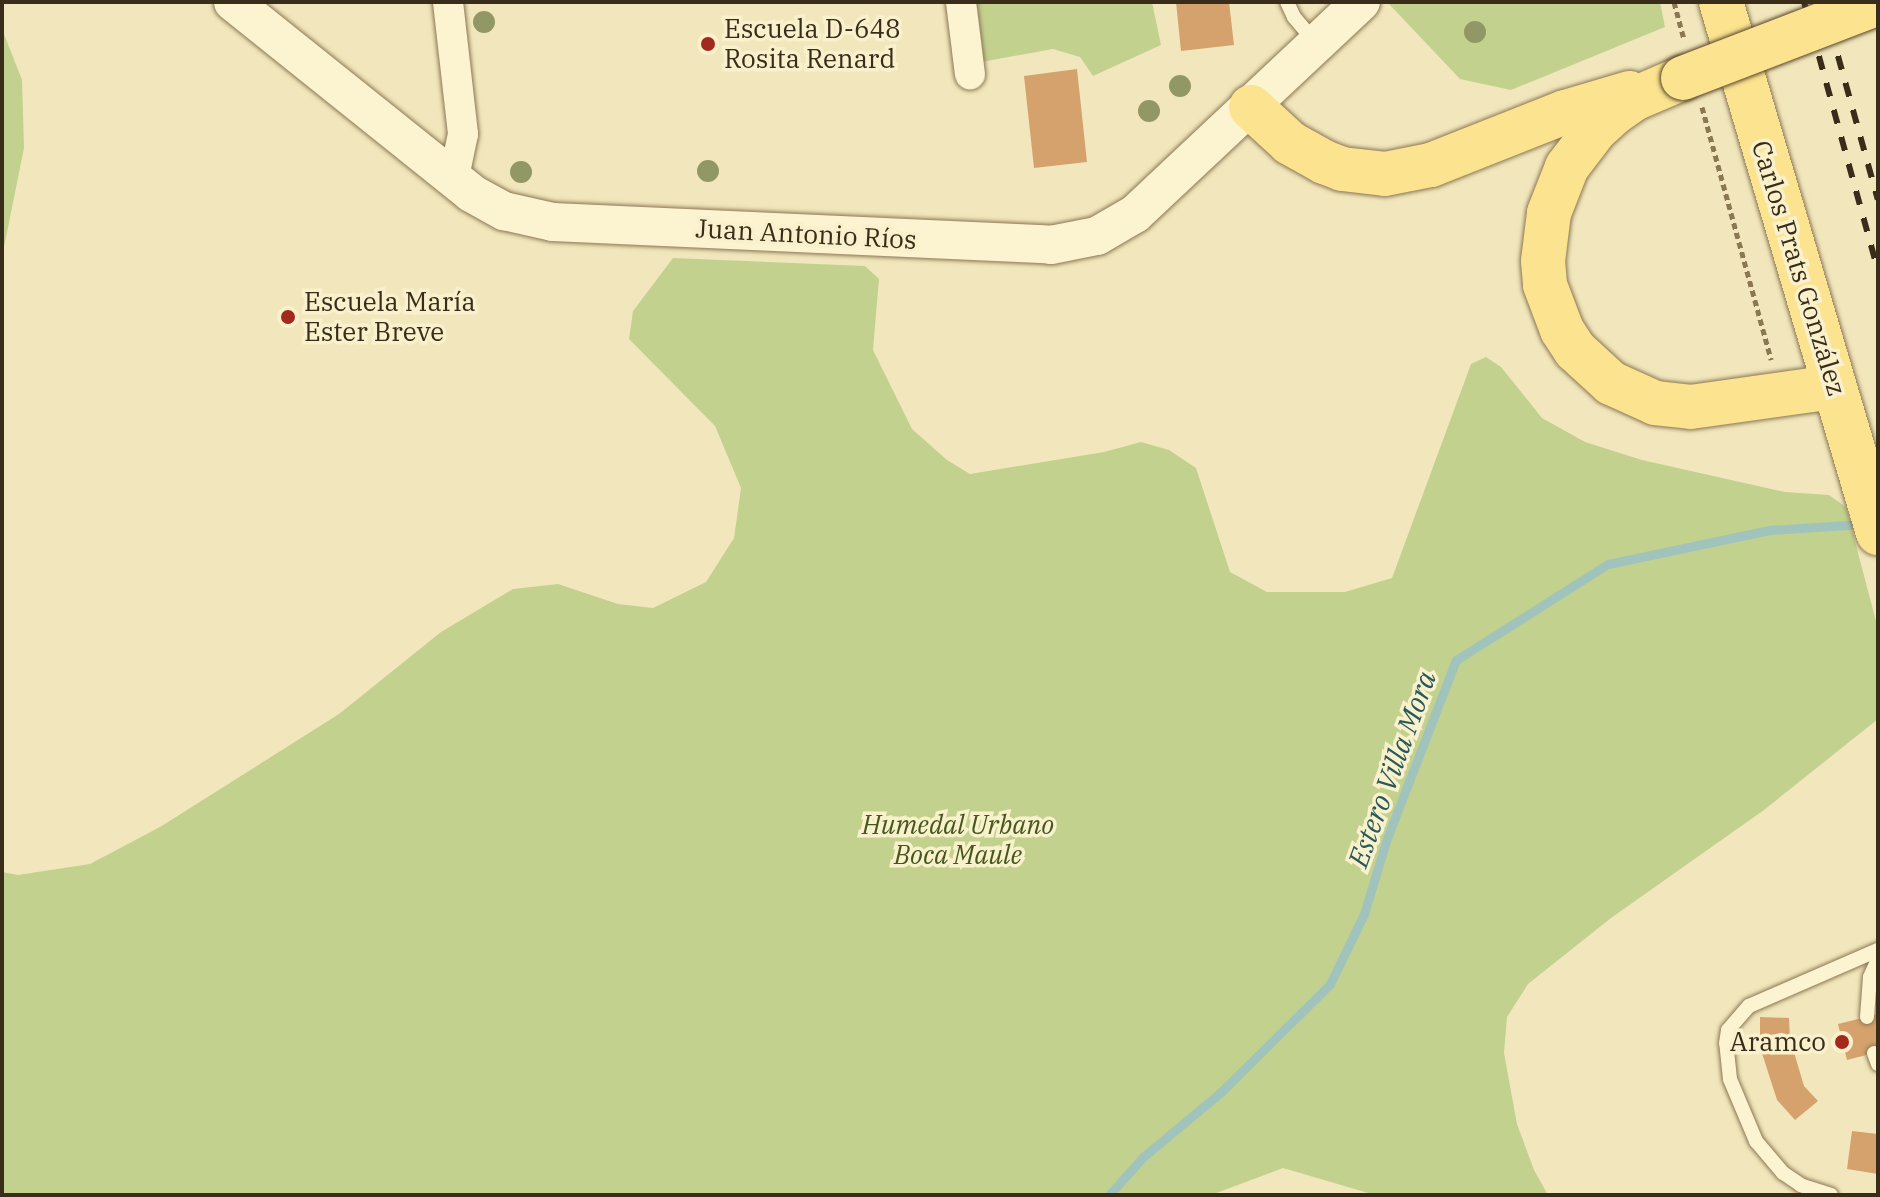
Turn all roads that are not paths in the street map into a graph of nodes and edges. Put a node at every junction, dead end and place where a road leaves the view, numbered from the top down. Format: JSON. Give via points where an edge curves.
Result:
{"nodes":[{"id":1,"x":233,"y":2,"type":"edge"},
{"id":2,"x":448,"y":2,"type":"edge"},
{"id":3,"x":961,"y":2,"type":"edge"},
{"id":4,"x":1287,"y":2,"type":"edge"},
{"id":5,"x":1361,"y":2,"type":"edge"},
{"id":6,"x":1721,"y":2,"type":"edge"},
{"id":7,"x":1878,"y":3,"type":"edge"},
{"id":8,"x":1317,"y":44,"type":"junction"},
{"id":9,"x":970,"y":74,"type":"dead end"},
{"id":10,"x":1681,"y":77,"type":"junction"},
{"id":11,"x":1251,"y":107,"type":"junction"},
{"id":12,"x":454,"y":177,"type":"junction"},
{"id":13,"x":1834,"y":387,"type":"junction"},
{"id":14,"x":1878,"y":533,"type":"edge"},
{"id":15,"x":1878,"y":950,"type":"edge"},
{"id":16,"x":1878,"y":959,"type":"edge"},
{"id":17,"x":1867,"y":1017,"type":"dead end"},
{"id":18,"x":1831,"y":1195,"type":"edge"}],
"edges":[{"from":1,"to":12,"type":"street","name":"Juan Antonio Ríos"},
{"from":2,"to":12,"type":"street","via":[[463,134]]},
{"from":3,"to":9,"type":"street"},
{"from":4,"to":8,"type":"lane"},
{"from":5,"to":8,"type":"street","name":"Juan Antonio Ríos"},
{"from":6,"to":13,"type":"main road","name":"Carlos Prats González"},
{"from":7,"to":10,"type":"main road","bridge":true},
{"from":8,"to":11,"type":"street","name":"Juan Antonio Ríos"},
{"from":10,"to":11,"type":"main road","via":[[1565,112],[1431,165],[1385,174],[1324,162],[1290,143]]},
{"from":10,"to":13,"type":"main road","via":[[1634,99],[1596,129],[1567,167],[1549,213],[1543,261],[1552,308],[1575,350],[1611,383],[1655,403],[1691,407]]},
{"from":11,"to":12,"type":"street","name":"Juan Antonio Ríos","via":[[1135,214],[1097,236],[1051,245],[553,222],[483,202]]},
{"from":13,"to":14,"type":"main road","name":"Carlos Prats González"},
{"from":15,"to":18,"type":"lane","via":[[1749,1006],[1728,1030],[1730,1079],[1756,1141],[1783,1173]]},
{"from":16,"to":17,"type":"lane","via":[[1870,977]]}]}
